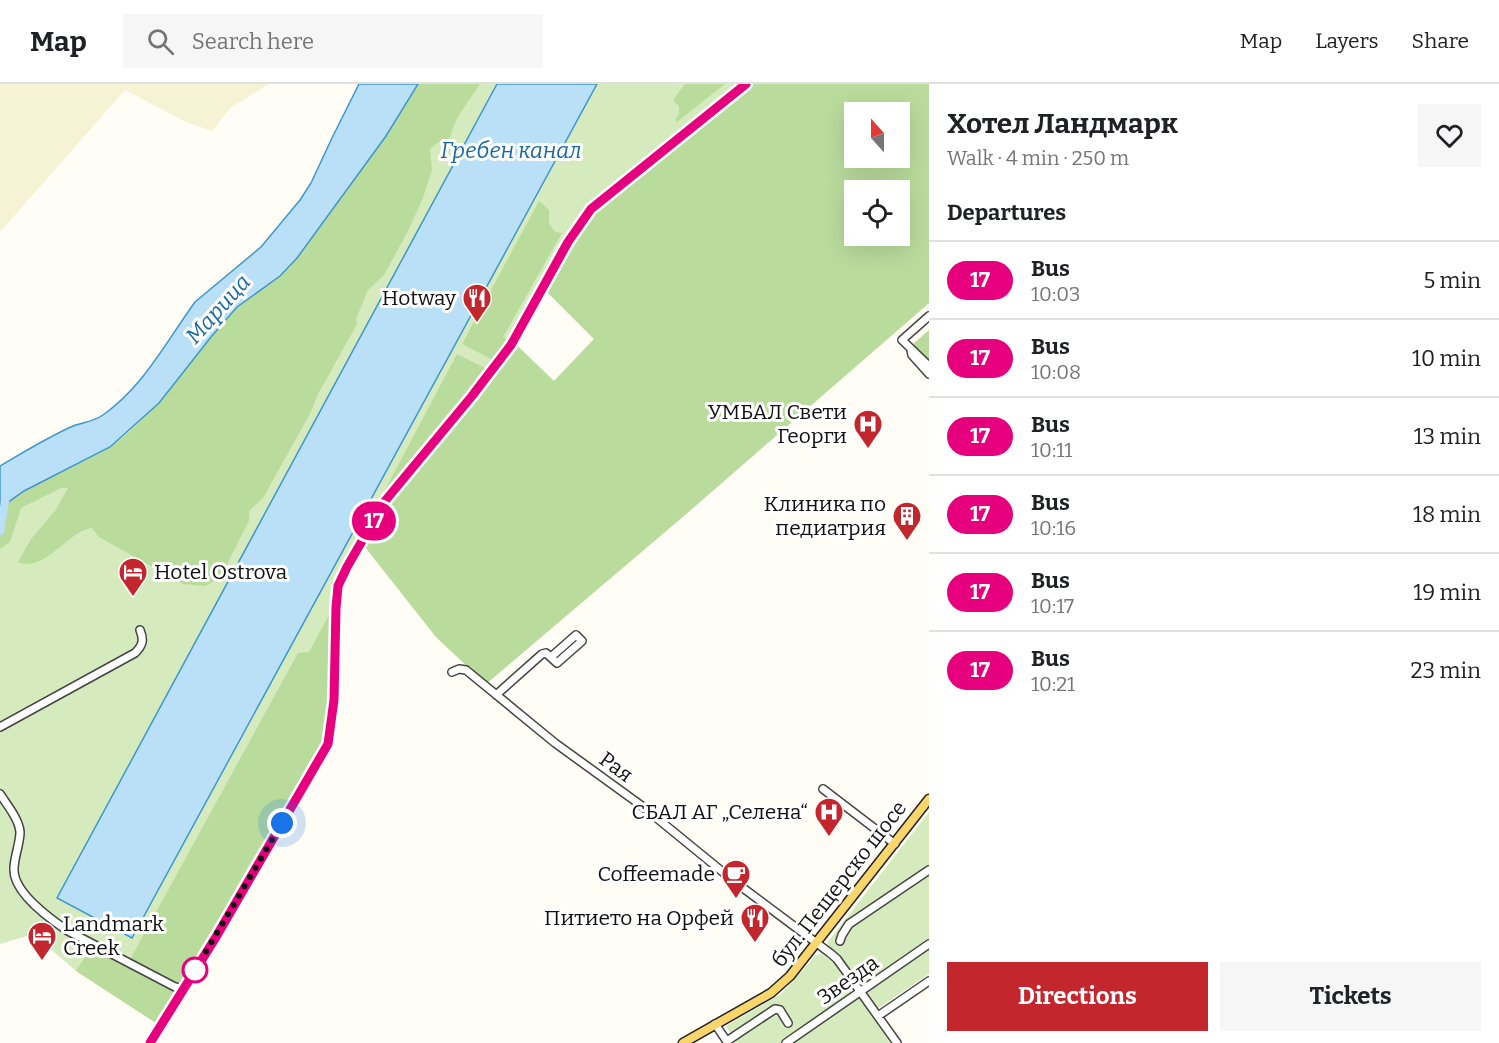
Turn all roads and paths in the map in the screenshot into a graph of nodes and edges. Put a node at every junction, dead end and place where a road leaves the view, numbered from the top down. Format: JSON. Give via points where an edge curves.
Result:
{"nodes":[{"id":1,"x":746,"y":84,"type":"edge"},
{"id":2,"x":929,"y":316,"type":"edge"},
{"id":3,"x":911,"y":351,"type":"junction"},
{"id":4,"x":929,"y":366,"type":"edge"},
{"id":5,"x":929,"y":374,"type":"edge"},
{"id":6,"x":140,"y":630,"type":"dead end"},
{"id":7,"x":551,"y":657,"type":"dead end"},
{"id":8,"x":452,"y":672,"type":"dead end"},
{"id":9,"x":496,"y":696,"type":"junction"},
{"id":10,"x":0,"y":728,"type":"edge"},
{"id":11,"x":823,"y":789,"type":"dead end"},
{"id":12,"x":0,"y":794,"type":"edge"},
{"id":13,"x":929,"y":799,"type":"edge"},
{"id":14,"x":895,"y":844,"type":"junction"},
{"id":15,"x":929,"y":870,"type":"edge"},
{"id":16,"x":840,"y":941,"type":"dead end"},
{"id":17,"x":816,"y":943,"type":"junction"},
{"id":18,"x":929,"y":944,"type":"edge"},
{"id":19,"x":929,"y":981,"type":"edge"},
{"id":20,"x":184,"y":988,"type":"junction"},
{"id":21,"x":860,"y":992,"type":"junction"},
{"id":22,"x":878,"y":1016,"type":"junction"},
{"id":23,"x":715,"y":1023,"type":"junction"},
{"id":24,"x":788,"y":1023,"type":"dead end"},
{"id":25,"x":726,"y":1041,"type":"edge"},
{"id":26,"x":150,"y":1043,"type":"edge"},
{"id":27,"x":683,"y":1043,"type":"edge"},
{"id":28,"x":717,"y":1043,"type":"edge"},
{"id":29,"x":786,"y":1043,"type":"edge"},
{"id":30,"x":897,"y":1043,"type":"edge"}],
"edges":[{"from":1,"to":20,"type":"street","via":[[591,209],[511,345],[385,501],[338,586],[334,700],[328,744]]},
{"from":2,"to":3,"type":"street","via":[[902,340]]},
{"from":3,"to":4,"type":"street","via":[[916,351]]},
{"from":3,"to":5,"type":"street"},
{"from":6,"to":10,"type":"street","via":[[143,643],[135,653]]},
{"from":7,"to":9,"type":"street","via":[[542,654]]},
{"from":8,"to":9,"type":"street","name":"Рая","via":[[466,670]]},
{"from":9,"to":17,"type":"street","name":"Рая"},
{"from":11,"to":14,"type":"street"},
{"from":12,"to":20,"type":"street","via":[[20,830],[14,879],[31,901],[68,931],[175,987]]},
{"from":13,"to":14,"type":"main road","name":"бул. Пещерско шосе"},
{"from":14,"to":17,"type":"main road","name":"бул. Пещерско шосе"},
{"from":15,"to":16,"type":"street","via":[[849,924]]},
{"from":17,"to":21,"type":"street","name":"Рая","via":[[837,959]]},
{"from":17,"to":23,"type":"main road","name":"бул. Пещерско шосе","via":[[781,985]]},
{"from":18,"to":21,"type":"street","name":"Звезда"},
{"from":19,"to":22,"type":"street"},
{"from":20,"to":26,"type":"street"},
{"from":21,"to":22,"type":"street","name":"Рая"},
{"from":21,"to":29,"type":"street","name":"Звезда"},
{"from":22,"to":30,"type":"street","name":"Рая"},
{"from":23,"to":25,"type":"street"},
{"from":23,"to":27,"type":"main road","name":"бул. Пещерско шосе"},
{"from":24,"to":25,"type":"street","via":[[775,1008]]},
{"from":25,"to":28,"type":"street"}]}
